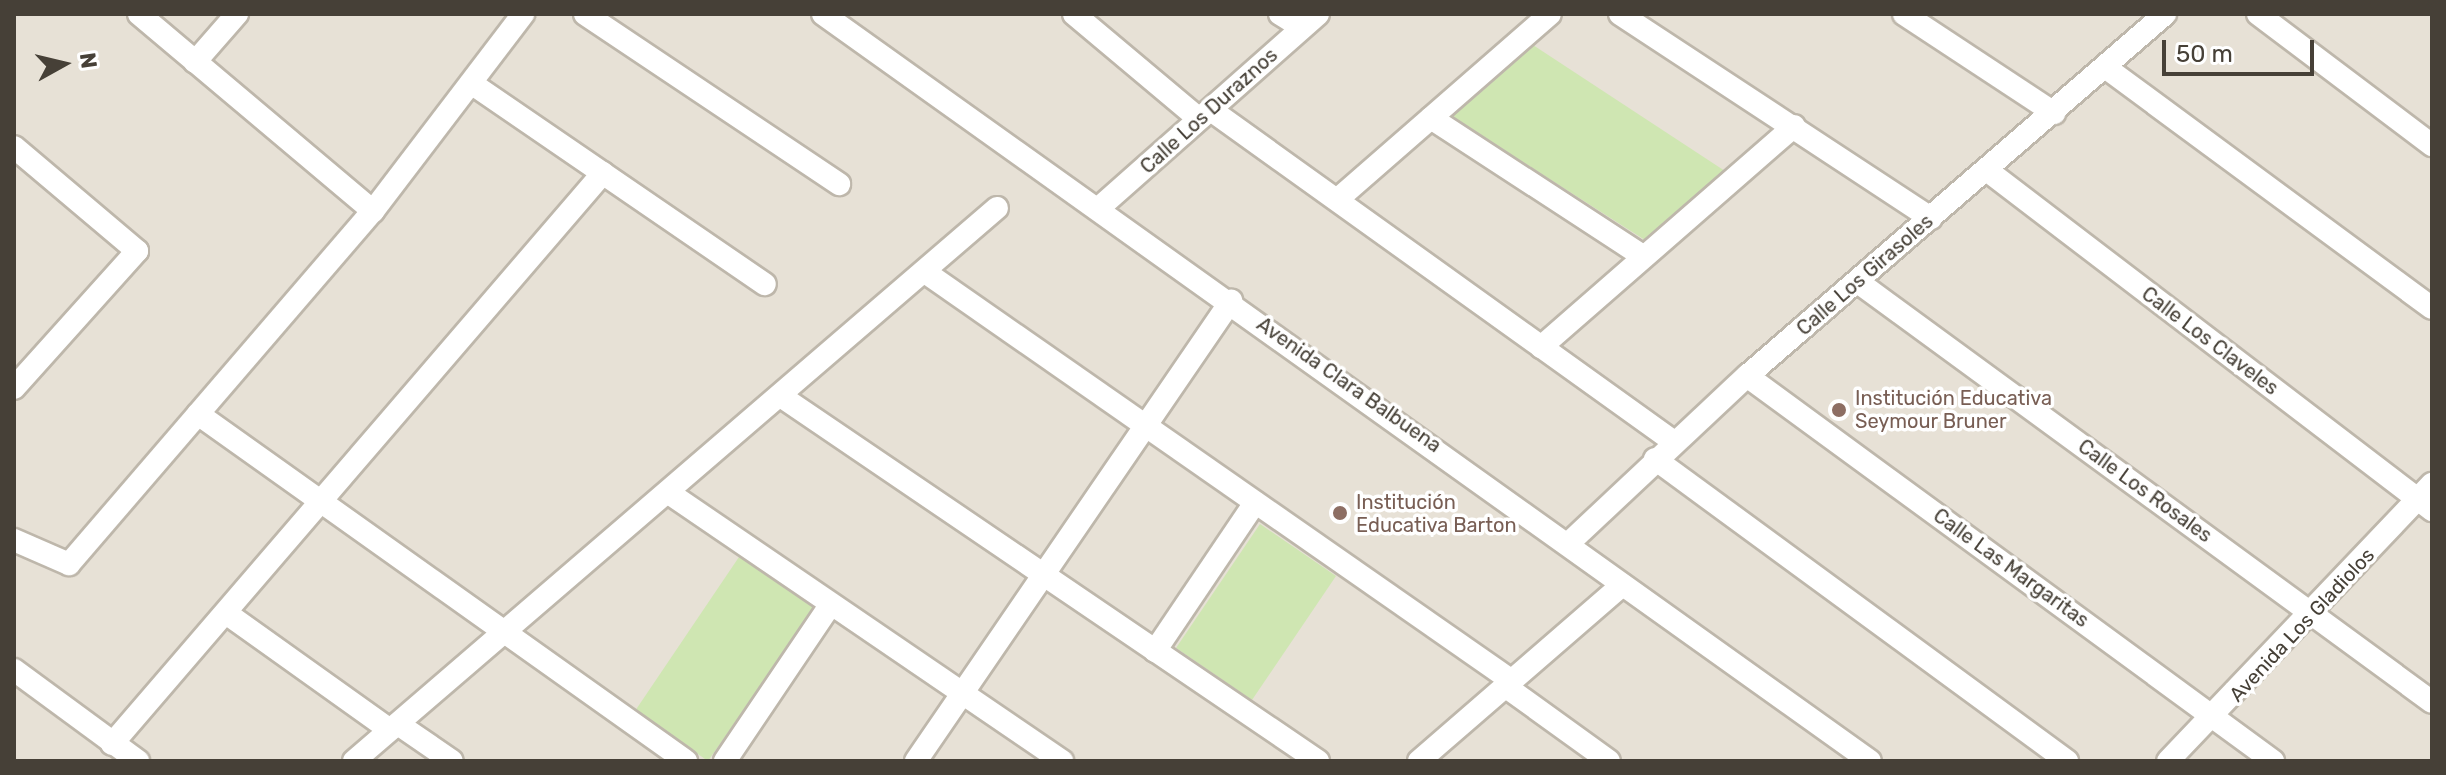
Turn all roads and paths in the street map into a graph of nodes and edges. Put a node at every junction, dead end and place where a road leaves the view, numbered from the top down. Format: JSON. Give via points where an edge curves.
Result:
{"nodes":[{"id":1,"x":139,"y":14,"type":"edge"},
{"id":2,"x":237,"y":14,"type":"edge"},
{"id":3,"x":523,"y":14,"type":"edge"},
{"id":4,"x":585,"y":14,"type":"edge"},
{"id":5,"x":823,"y":14,"type":"edge"},
{"id":6,"x":1074,"y":14,"type":"edge"},
{"id":7,"x":1280,"y":14,"type":"edge"},
{"id":8,"x":1550,"y":14,"type":"edge"},
{"id":9,"x":1620,"y":14,"type":"edge"},
{"id":10,"x":1905,"y":14,"type":"edge"},
{"id":11,"x":2165,"y":14,"type":"edge"},
{"id":12,"x":2258,"y":14,"type":"edge"},
{"id":13,"x":1310,"y":21,"type":"edge"},
{"id":14,"x":195,"y":62,"type":"junction"},
{"id":15,"x":2105,"y":67,"type":"junction"},
{"id":16,"x":471,"y":83,"type":"junction"},
{"id":17,"x":2054,"y":113,"type":"junction"},
{"id":18,"x":1205,"y":115,"type":"junction"},
{"id":19,"x":1431,"y":118,"type":"junction"},
{"id":20,"x":1794,"y":126,"type":"junction"},
{"id":21,"x":2432,"y":145,"type":"edge"},
{"id":22,"x":14,"y":147,"type":"edge"},
{"id":23,"x":1988,"y":171,"type":"junction"},
{"id":24,"x":603,"y":173,"type":"junction"},
{"id":25,"x":839,"y":184,"type":"dead end"},
{"id":26,"x":1338,"y":199,"type":"junction"},
{"id":27,"x":1100,"y":207,"type":"junction"},
{"id":28,"x":997,"y":208,"type":"dead end"},
{"id":29,"x":373,"y":211,"type":"junction"},
{"id":30,"x":1931,"y":218,"type":"junction"},
{"id":31,"x":1643,"y":256,"type":"junction"},
{"id":32,"x":925,"y":272,"type":"junction"},
{"id":33,"x":1858,"y":282,"type":"junction"},
{"id":34,"x":765,"y":284,"type":"dead end"},
{"id":35,"x":1231,"y":301,"type":"junction"},
{"id":36,"x":2432,"y":308,"type":"edge"},
{"id":37,"x":1541,"y":347,"type":"junction"},
{"id":38,"x":1747,"y":376,"type":"junction"},
{"id":39,"x":14,"y":388,"type":"edge"},
{"id":40,"x":782,"y":397,"type":"junction"},
{"id":41,"x":198,"y":414,"type":"junction"},
{"id":42,"x":1145,"y":426,"type":"junction"},
{"id":43,"x":1674,"y":442,"type":"junction"},
{"id":44,"x":1655,"y":459,"type":"junction"},
{"id":45,"x":669,"y":493,"type":"junction"},
{"id":46,"x":2427,"y":498,"type":"edge"},
{"id":47,"x":1255,"y":503,"type":"junction"},
{"id":48,"x":317,"y":505,"type":"junction"},
{"id":49,"x":14,"y":540,"type":"edge"},
{"id":50,"x":1570,"y":542,"type":"junction"},
{"id":51,"x":1042,"y":575,"type":"junction"},
{"id":52,"x":1622,"y":585,"type":"junction"},
{"id":53,"x":831,"y":604,"type":"junction"},
{"id":54,"x":226,"y":613,"type":"junction"},
{"id":55,"x":2315,"y":615,"type":"junction"},
{"id":56,"x":501,"y":636,"type":"junction"},
{"id":57,"x":1155,"y":651,"type":"junction"},
{"id":58,"x":14,"y":670,"type":"edge"},
{"id":59,"x":1508,"y":684,"type":"junction"},
{"id":60,"x":962,"y":694,"type":"junction"},
{"id":61,"x":2432,"y":702,"type":"edge"},
{"id":62,"x":2215,"y":717,"type":"junction"},
{"id":63,"x":394,"y":727,"type":"junction"},
{"id":64,"x":112,"y":744,"type":"junction"},
{"id":65,"x":138,"y":761,"type":"edge"},
{"id":66,"x":354,"y":761,"type":"edge"},
{"id":67,"x":452,"y":761,"type":"edge"},
{"id":68,"x":686,"y":761,"type":"edge"},
{"id":69,"x":725,"y":761,"type":"edge"},
{"id":70,"x":916,"y":761,"type":"edge"},
{"id":71,"x":1062,"y":761,"type":"edge"},
{"id":72,"x":1318,"y":761,"type":"edge"},
{"id":73,"x":1419,"y":761,"type":"edge"},
{"id":74,"x":1609,"y":761,"type":"edge"},
{"id":75,"x":1870,"y":761,"type":"edge"},
{"id":76,"x":2067,"y":761,"type":"edge"},
{"id":77,"x":2168,"y":761,"type":"edge"},
{"id":78,"x":2273,"y":761,"type":"edge"}],
"edges":[{"from":1,"to":14,"type":"street"},
{"from":2,"to":14,"type":"street"},
{"from":3,"to":16,"type":"street"},
{"from":4,"to":25,"type":"street"},
{"from":5,"to":27,"type":"street","name":"Avenida Clara Balbuena"},
{"from":6,"to":18,"type":"street"},
{"from":7,"to":13,"type":"street"},
{"from":8,"to":19,"type":"street"},
{"from":9,"to":20,"type":"street"},
{"from":10,"to":17,"type":"street"},
{"from":11,"to":15,"type":"street","name":"Calle Los Girasoles"},
{"from":12,"to":21,"type":"street"},
{"from":13,"to":18,"type":"street","name":"Calle Los Duraznos"},
{"from":14,"to":29,"type":"street"},
{"from":15,"to":17,"type":"street","name":"Calle Los Girasoles"},
{"from":15,"to":36,"type":"street"},
{"from":16,"to":24,"type":"street"},
{"from":16,"to":29,"type":"street"},
{"from":17,"to":23,"type":"street","name":"Calle Los Girasoles"},
{"from":18,"to":26,"type":"street"},
{"from":18,"to":27,"type":"street","name":"Calle Los Duraznos"},
{"from":19,"to":26,"type":"street"},
{"from":19,"to":31,"type":"street"},
{"from":20,"to":30,"type":"street"},
{"from":20,"to":31,"type":"street"},
{"from":22,"to":39,"type":"street","via":[[137,251]]},
{"from":23,"to":30,"type":"street","name":"Calle Los Girasoles"},
{"from":23,"to":46,"type":"street","name":"Calle Los Claveles"},
{"from":24,"to":34,"type":"street"},
{"from":24,"to":48,"type":"street"},
{"from":26,"to":37,"type":"street"},
{"from":27,"to":35,"type":"street","name":"Avenida Clara Balbuena"},
{"from":28,"to":32,"type":"street"},
{"from":29,"to":41,"type":"street"},
{"from":30,"to":33,"type":"street","name":"Calle Los Girasoles"},
{"from":31,"to":37,"type":"street"},
{"from":32,"to":40,"type":"street"},
{"from":32,"to":42,"type":"street"},
{"from":33,"to":38,"type":"street","name":"Calle Los Girasoles"},
{"from":33,"to":55,"type":"street","name":"Calle Los Rosales"},
{"from":35,"to":42,"type":"street"},
{"from":35,"to":50,"type":"street","name":"Avenida Clara Balbuena"},
{"from":37,"to":43,"type":"street"},
{"from":38,"to":43,"type":"street","name":"Calle Los Girasoles"},
{"from":38,"to":62,"type":"street","name":"Calle Las Margaritas"},
{"from":40,"to":45,"type":"street"},
{"from":40,"to":51,"type":"street"},
{"from":41,"to":48,"type":"street"},
{"from":41,"to":49,"type":"street","via":[[69,564]]},
{"from":42,"to":47,"type":"street"},
{"from":42,"to":51,"type":"street"},
{"from":43,"to":44,"type":"street","name":"Calle Los Girasoles"},
{"from":44,"to":50,"type":"street","name":"Calle Los Girasoles"},
{"from":44,"to":76,"type":"street"},
{"from":45,"to":53,"type":"street"},
{"from":45,"to":56,"type":"street"},
{"from":46,"to":55,"type":"street","name":"Avenida Los Gladiolos"},
{"from":47,"to":57,"type":"street"},
{"from":47,"to":59,"type":"street"},
{"from":48,"to":54,"type":"street"},
{"from":48,"to":56,"type":"street"},
{"from":50,"to":52,"type":"street","name":"Avenida Clara Balbuena"},
{"from":51,"to":57,"type":"street"},
{"from":51,"to":60,"type":"street"},
{"from":52,"to":59,"type":"street"},
{"from":52,"to":75,"type":"street","name":"Avenida Clara Balbuena"},
{"from":53,"to":60,"type":"street"},
{"from":53,"to":69,"type":"street"},
{"from":54,"to":63,"type":"street"},
{"from":54,"to":64,"type":"street"},
{"from":55,"to":61,"type":"street","name":"Calle Los Rosales"},
{"from":55,"to":62,"type":"street","name":"Avenida Los Gladiolos"},
{"from":56,"to":63,"type":"street"},
{"from":56,"to":68,"type":"street"},
{"from":57,"to":72,"type":"street"},
{"from":58,"to":64,"type":"street"},
{"from":59,"to":73,"type":"street"},
{"from":59,"to":74,"type":"street"},
{"from":60,"to":70,"type":"street"},
{"from":60,"to":71,"type":"street"},
{"from":62,"to":77,"type":"street","name":"Avenida Los Gladiolos"},
{"from":62,"to":78,"type":"street","name":"Calle Las Margaritas"},
{"from":63,"to":66,"type":"street"},
{"from":63,"to":67,"type":"street"},
{"from":64,"to":65,"type":"street"}]}
